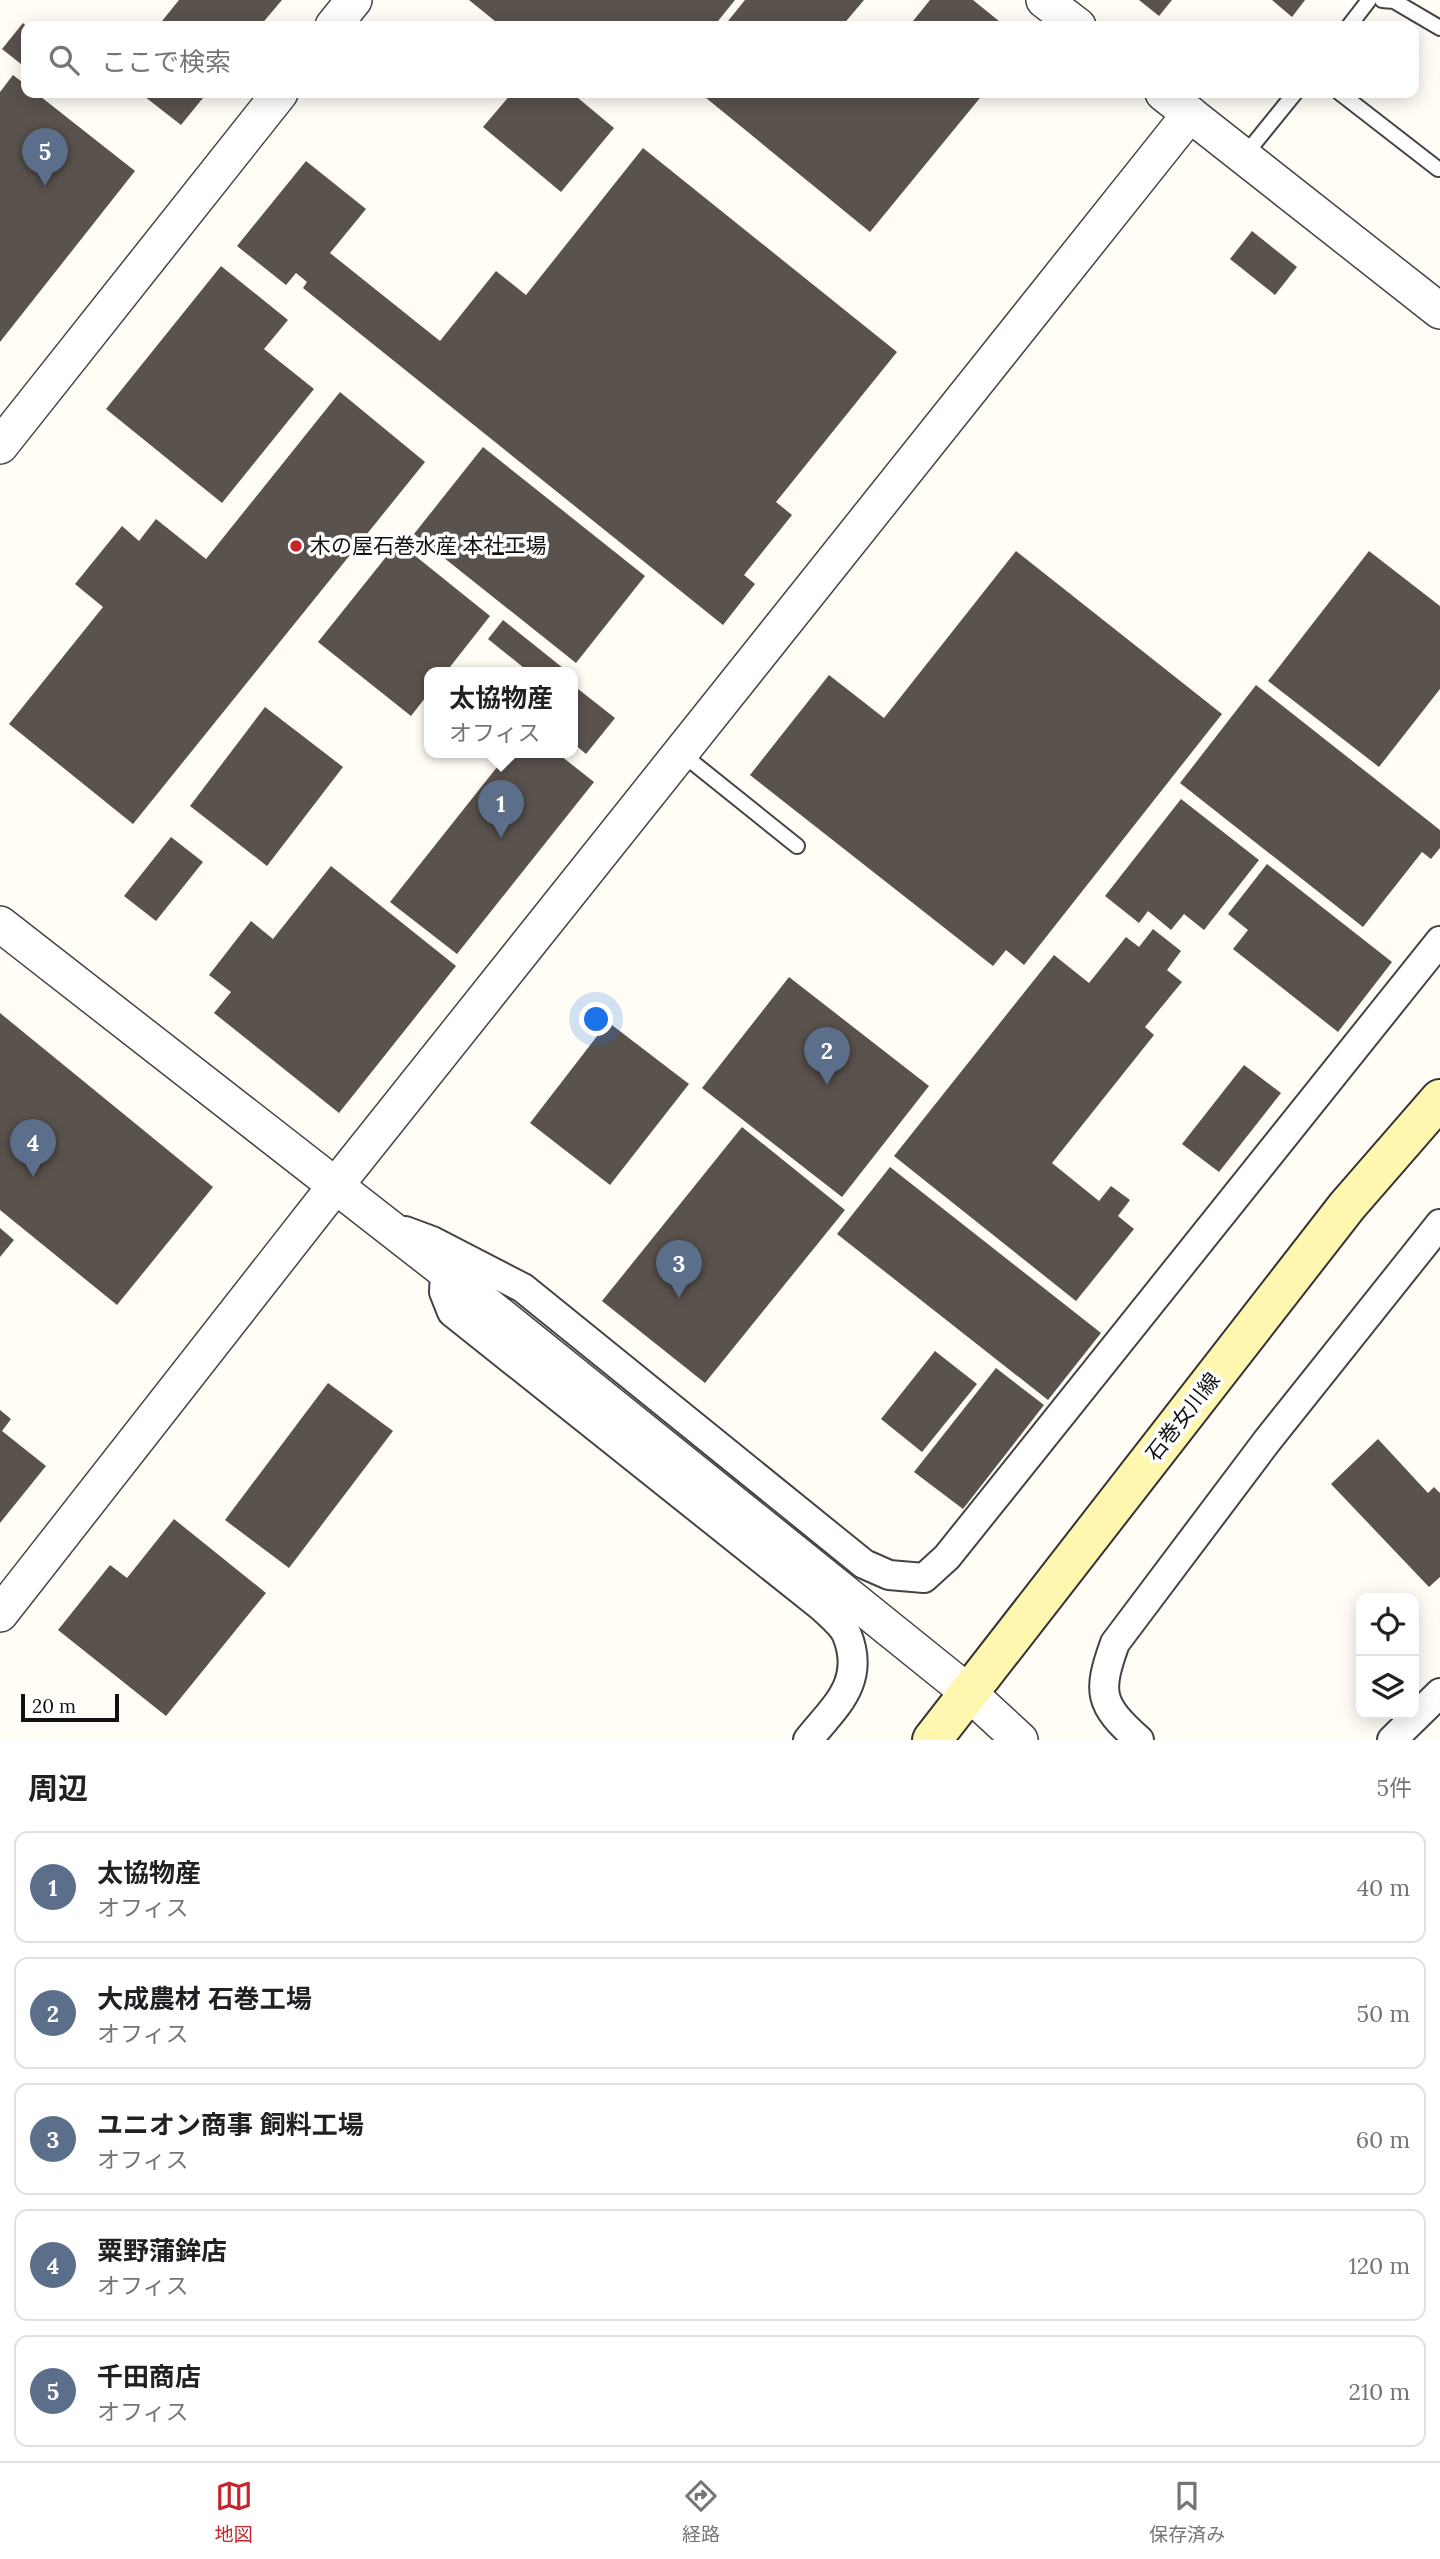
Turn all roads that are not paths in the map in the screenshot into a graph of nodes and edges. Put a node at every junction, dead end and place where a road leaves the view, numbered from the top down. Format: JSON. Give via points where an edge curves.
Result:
{"nodes":[{"id":1,"x":354,"y":0,"type":"edge"},
{"id":2,"x":1044,"y":0,"type":"edge"},
{"id":3,"x":1369,"y":0,"type":"edge"},
{"id":4,"x":1382,"y":0,"type":"edge"},
{"id":5,"x":337,"y":21,"type":"edge"},
{"id":6,"x":1071,"y":21,"type":"edge"},
{"id":7,"x":1353,"y":21,"type":"edge"},
{"id":8,"x":1440,"y":28,"type":"edge"},
{"id":9,"x":277,"y":98,"type":"edge"},
{"id":10,"x":1169,"y":98,"type":"edge"},
{"id":11,"x":1292,"y":98,"type":"edge"},
{"id":12,"x":1346,"y":98,"type":"edge"},
{"id":13,"x":1190,"y":114,"type":"junction"},
{"id":14,"x":1244,"y":156,"type":"junction"},
{"id":15,"x":1438,"y":169,"type":"dead end"},
{"id":16,"x":1440,"y":311,"type":"edge"},
{"id":17,"x":0,"y":446,"type":"edge"},
{"id":18,"x":681,"y":753,"type":"junction"},
{"id":19,"x":797,"y":846,"type":"dead end"},
{"id":20,"x":0,"y":924,"type":"edge"},
{"id":21,"x":1440,"y":940,"type":"edge"},
{"id":22,"x":1440,"y":1099,"type":"edge"},
{"id":23,"x":336,"y":1185,"type":"junction"},
{"id":24,"x":383,"y":1222,"type":"junction"},
{"id":25,"x":1440,"y":1224,"type":"edge"},
{"id":26,"x":445,"y":1271,"type":"junction"},
{"id":27,"x":0,"y":1614,"type":"edge"},
{"id":28,"x":970,"y":1693,"type":"junction"},
{"id":29,"x":1440,"y":1693,"type":"edge"},
{"id":30,"x":808,"y":1740,"type":"edge"},
{"id":31,"x":932,"y":1740,"type":"edge"},
{"id":32,"x":1020,"y":1740,"type":"edge"},
{"id":33,"x":1139,"y":1740,"type":"edge"},
{"id":34,"x":1392,"y":1740,"type":"edge"}],
"edges":[{"from":1,"to":5,"type":"street"},
{"from":2,"to":6,"type":"street"},
{"from":3,"to":7,"type":"lane"},
{"from":4,"to":8,"type":"lane","via":[[1394,1]]},
{"from":9,"to":17,"type":"street"},
{"from":10,"to":13,"type":"street"},
{"from":11,"to":14,"type":"lane"},
{"from":12,"to":15,"type":"lane"},
{"from":13,"to":14,"type":"street"},
{"from":13,"to":18,"type":"street"},
{"from":14,"to":16,"type":"street"},
{"from":18,"to":19,"type":"lane"},
{"from":18,"to":23,"type":"street"},
{"from":20,"to":23,"type":"street"},
{"from":21,"to":24,"type":"street","via":[[947,1557],[924,1578],[889,1575],[864,1564],[523,1288],[432,1241]]},
{"from":22,"to":28,"type":"main road","name":"石巻女川線","via":[[1347,1206]]},
{"from":23,"to":24,"type":"street"},
{"from":23,"to":27,"type":"street"},
{"from":24,"to":26,"type":"street"},
{"from":25,"to":33,"type":"street","via":[[1267,1441],[1115,1643],[1103,1675],[1105,1701]]},
{"from":26,"to":28,"type":"street"},
{"from":26,"to":30,"type":"street","via":[[444,1292],[452,1312],[822,1607],[847,1634],[850,1684]]},
{"from":28,"to":31,"type":"main road","name":"石巻女川線"},
{"from":28,"to":32,"type":"street"},
{"from":29,"to":34,"type":"street"}]}
